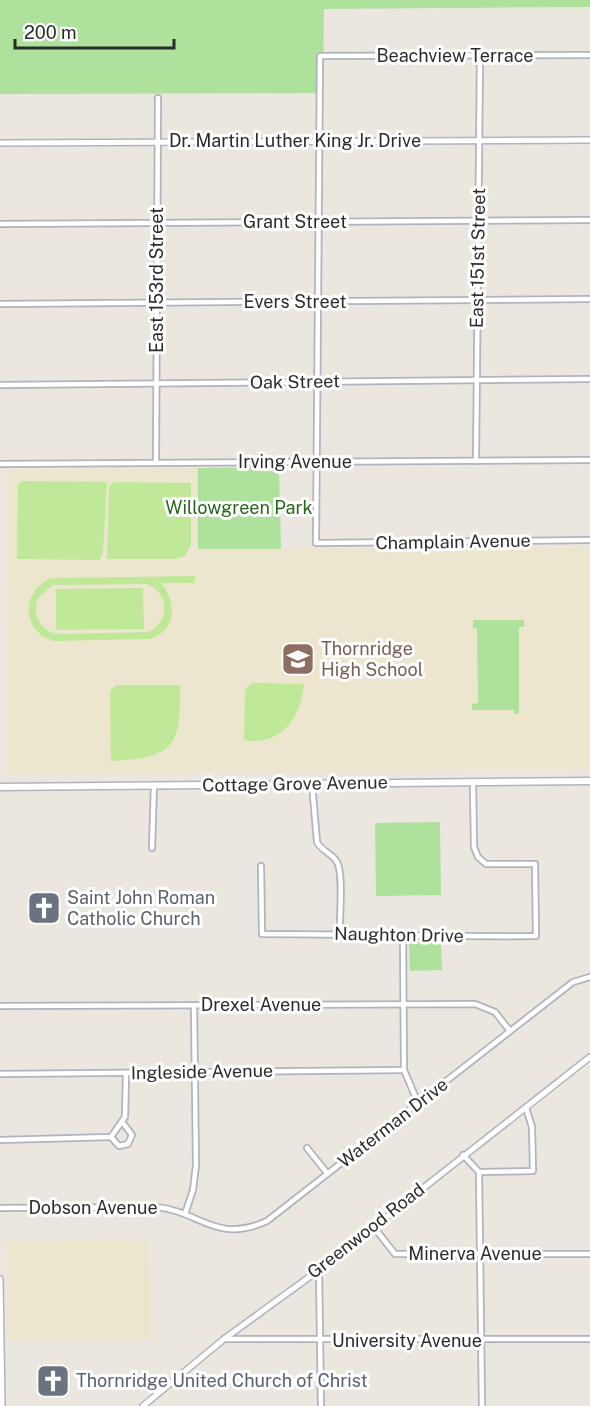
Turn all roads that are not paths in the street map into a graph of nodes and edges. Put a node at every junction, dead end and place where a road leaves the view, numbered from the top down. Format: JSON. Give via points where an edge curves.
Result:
{"nodes":[{"id":1,"x":480,"y":55,"type":"junction"},
{"id":2,"x":590,"y":55,"type":"edge"},
{"id":3,"x":158,"y":98,"type":"dead end"},
{"id":4,"x":479,"y":140,"type":"junction"},
{"id":5,"x":590,"y":140,"type":"edge"},
{"id":6,"x":319,"y":141,"type":"junction"},
{"id":7,"x":158,"y":142,"type":"junction"},
{"id":8,"x":0,"y":143,"type":"edge"},
{"id":9,"x":590,"y":219,"type":"edge"},
{"id":10,"x":478,"y":220,"type":"junction"},
{"id":11,"x":318,"y":222,"type":"junction"},
{"id":12,"x":157,"y":223,"type":"junction"},
{"id":13,"x":0,"y":224,"type":"edge"},
{"id":14,"x":477,"y":300,"type":"junction"},
{"id":15,"x":590,"y":300,"type":"edge"},
{"id":16,"x":318,"y":302,"type":"junction"},
{"id":17,"x":156,"y":303,"type":"junction"},
{"id":18,"x":0,"y":304,"type":"edge"},
{"id":19,"x":590,"y":379,"type":"edge"},
{"id":20,"x":476,"y":380,"type":"junction"},
{"id":21,"x":317,"y":381,"type":"junction"},
{"id":22,"x":156,"y":383,"type":"junction"},
{"id":23,"x":0,"y":385,"type":"edge"},
{"id":24,"x":590,"y":460,"type":"edge"},
{"id":25,"x":476,"y":461,"type":"junction"},
{"id":26,"x":316,"y":462,"type":"junction"},
{"id":27,"x":156,"y":463,"type":"junction"},
{"id":28,"x":0,"y":464,"type":"edge"},
{"id":29,"x":590,"y":540,"type":"edge"},
{"id":30,"x":590,"y":781,"type":"edge"},
{"id":31,"x":473,"y":782,"type":"junction"},
{"id":32,"x":312,"y":783,"type":"junction"},
{"id":33,"x":154,"y":785,"type":"junction"},
{"id":34,"x":0,"y":787,"type":"edge"},
{"id":35,"x":153,"y":848,"type":"dead end"},
{"id":36,"x":261,"y":866,"type":"dead end"},
{"id":37,"x":340,"y":934,"type":"junction"},
{"id":38,"x":403,"y":937,"type":"junction"},
{"id":39,"x":590,"y":977,"type":"edge"},
{"id":40,"x":404,"y":1005,"type":"junction"},
{"id":41,"x":0,"y":1006,"type":"edge"},
{"id":42,"x":194,"y":1006,"type":"junction"},
{"id":43,"x":510,"y":1031,"type":"junction"},
{"id":44,"x":590,"y":1057,"type":"edge"},
{"id":45,"x":404,"y":1070,"type":"junction"},
{"id":46,"x":194,"y":1072,"type":"junction"},
{"id":47,"x":126,"y":1073,"type":"junction"},
{"id":48,"x":0,"y":1074,"type":"edge"},
{"id":49,"x":418,"y":1103,"type":"junction"},
{"id":50,"x":526,"y":1108,"type":"junction"},
{"id":51,"x":123,"y":1123,"type":"junction"},
{"id":52,"x":111,"y":1137,"type":"junction"},
{"id":53,"x":0,"y":1140,"type":"edge"},
{"id":54,"x":307,"y":1148,"type":"dead end"},
{"id":55,"x":463,"y":1155,"type":"junction"},
{"id":56,"x":479,"y":1172,"type":"junction"},
{"id":57,"x":327,"y":1173,"type":"junction"},
{"id":58,"x":0,"y":1208,"type":"edge"},
{"id":59,"x":185,"y":1214,"type":"junction"},
{"id":60,"x":373,"y":1226,"type":"junction"},
{"id":61,"x":590,"y":1254,"type":"edge"},
{"id":62,"x":481,"y":1255,"type":"junction"},
{"id":63,"x":319,"y":1270,"type":"junction"},
{"id":64,"x":0,"y":1279,"type":"edge"},
{"id":65,"x":224,"y":1339,"type":"junction"},
{"id":66,"x":590,"y":1339,"type":"edge"},
{"id":67,"x":320,"y":1340,"type":"junction"},
{"id":68,"x":482,"y":1341,"type":"junction"},
{"id":69,"x":0,"y":1344,"type":"edge"},
{"id":70,"x":2,"y":1406,"type":"edge"},
{"id":71,"x":143,"y":1406,"type":"edge"},
{"id":72,"x":321,"y":1406,"type":"edge"},
{"id":73,"x":482,"y":1406,"type":"edge"}],
"edges":[{"from":1,"to":2,"type":"street","name":"Beachview Terrace"},
{"from":1,"to":4,"type":"street","name":"East 151st Street"},
{"from":1,"to":6,"type":"street","name":"Beachview Terrace","via":[[320,56]]},
{"from":3,"to":7,"type":"street","name":"East 153rd Street"},
{"from":4,"to":5,"type":"street","name":"Dr. Martin Luther King Jr. Drive"},
{"from":4,"to":6,"type":"street","name":"Dr. Martin Luther King Jr. Drive"},
{"from":4,"to":10,"type":"street","name":"East 151st Street"},
{"from":6,"to":7,"type":"street","name":"Dr. Martin Luther King Jr. Drive"},
{"from":6,"to":11,"type":"street"},
{"from":7,"to":8,"type":"street","name":"Dr. Martin Luther King Jr. Drive"},
{"from":7,"to":12,"type":"street","name":"East 153rd Street"},
{"from":9,"to":10,"type":"street","name":"Grant Street"},
{"from":10,"to":11,"type":"street","name":"Grant Street"},
{"from":10,"to":14,"type":"street","name":"East 151st Street"},
{"from":11,"to":12,"type":"street","name":"Grant Street"},
{"from":11,"to":16,"type":"street"},
{"from":12,"to":13,"type":"street","name":"Grant Street"},
{"from":12,"to":17,"type":"street","name":"East 153rd Street"},
{"from":14,"to":15,"type":"street","name":"Evers Street"},
{"from":14,"to":16,"type":"street","name":"Evers Street"},
{"from":14,"to":20,"type":"street","name":"East 151st Street"},
{"from":16,"to":17,"type":"street","name":"Evers Street"},
{"from":16,"to":21,"type":"street"},
{"from":17,"to":18,"type":"street","name":"Evers Street"},
{"from":17,"to":22,"type":"street","name":"East 153rd Street"},
{"from":19,"to":20,"type":"street","name":"Oak Street"},
{"from":20,"to":21,"type":"street","name":"Oak Street"},
{"from":20,"to":25,"type":"street","name":"East 151st Street"},
{"from":21,"to":22,"type":"street","name":"Oak Street"},
{"from":21,"to":26,"type":"street"},
{"from":22,"to":23,"type":"street","name":"Oak Street"},
{"from":22,"to":27,"type":"street","name":"East 153rd Street"},
{"from":24,"to":25,"type":"street","name":"Irving Avenue"},
{"from":25,"to":26,"type":"street","name":"Irving Avenue"},
{"from":26,"to":27,"type":"street","name":"Irving Avenue"},
{"from":26,"to":29,"type":"street","name":"Champlain Avenue","via":[[316,543]]},
{"from":27,"to":28,"type":"street","name":"Irving Avenue"},
{"from":30,"to":31,"type":"main road","name":"Cottage Grove Avenue"},
{"from":31,"to":32,"type":"main road","name":"Cottage Grove Avenue"},
{"from":31,"to":38,"type":"street","name":"Naughton Drive","via":[[474,847],[478,857],[486,864],[535,864],[536,936]]},
{"from":32,"to":33,"type":"main road","name":"Cottage Grove Avenue"},
{"from":32,"to":37,"type":"street","via":[[316,842],[339,868]]},
{"from":33,"to":34,"type":"main road","name":"Cottage Grove Avenue"},
{"from":33,"to":35,"type":"street"},
{"from":36,"to":37,"type":"street","name":"Naughton Drive","via":[[262,934]]},
{"from":37,"to":38,"type":"street","name":"Naughton Drive"},
{"from":38,"to":40,"type":"street"},
{"from":39,"to":43,"type":"street","name":"Waterman Drive","via":[[573,982]]},
{"from":40,"to":42,"type":"street","name":"Drexel Avenue"},
{"from":40,"to":43,"type":"street","name":"Drexel Avenue","via":[[483,1005],[495,1012]]},
{"from":40,"to":45,"type":"street"},
{"from":41,"to":42,"type":"street","name":"Drexel Avenue"},
{"from":42,"to":46,"type":"street"},
{"from":43,"to":49,"type":"street","name":"Waterman Drive"},
{"from":44,"to":50,"type":"street","name":"Greenwood Road"},
{"from":45,"to":46,"type":"street","name":"Ingleside Avenue"},
{"from":45,"to":49,"type":"street"},
{"from":46,"to":47,"type":"street","name":"Ingleside Avenue"},
{"from":46,"to":59,"type":"street","via":[[195,1179]]},
{"from":47,"to":48,"type":"street","name":"Ingleside Avenue"},
{"from":47,"to":51,"type":"street"},
{"from":49,"to":57,"type":"street","name":"Waterman Drive"},
{"from":50,"to":55,"type":"street","name":"Greenwood Road"},
{"from":50,"to":56,"type":"street","via":[[532,1127],[533,1171]]},
{"from":51,"to":52,"type":"street"},
{"from":51,"to":52,"type":"street","via":[[132,1135],[128,1144],[119,1146]]},
{"from":52,"to":53,"type":"street"},
{"from":54,"to":57,"type":"street"},
{"from":55,"to":56,"type":"street"},
{"from":55,"to":60,"type":"street","name":"Greenwood Road"},
{"from":56,"to":62,"type":"street"},
{"from":57,"to":59,"type":"street","name":"Waterman Drive","via":[[258,1225],[236,1229],[211,1227]]},
{"from":58,"to":59,"type":"street","name":"Dobson Avenue","via":[[148,1206]]},
{"from":60,"to":62,"type":"street","name":"Minerva Avenue","via":[[395,1254]]},
{"from":60,"to":63,"type":"street","name":"Greenwood Road"},
{"from":61,"to":62,"type":"street","name":"Minerva Avenue"},
{"from":62,"to":68,"type":"street"},
{"from":63,"to":65,"type":"street","name":"Greenwood Road"},
{"from":63,"to":67,"type":"street"},
{"from":64,"to":69,"type":"street"},
{"from":65,"to":67,"type":"street","name":"University Avenue"},
{"from":65,"to":71,"type":"street","name":"Greenwood Road"},
{"from":66,"to":68,"type":"street","name":"University Avenue"},
{"from":67,"to":68,"type":"street","name":"University Avenue"},
{"from":67,"to":72,"type":"street"},
{"from":68,"to":73,"type":"street"},
{"from":69,"to":70,"type":"street"}]}
